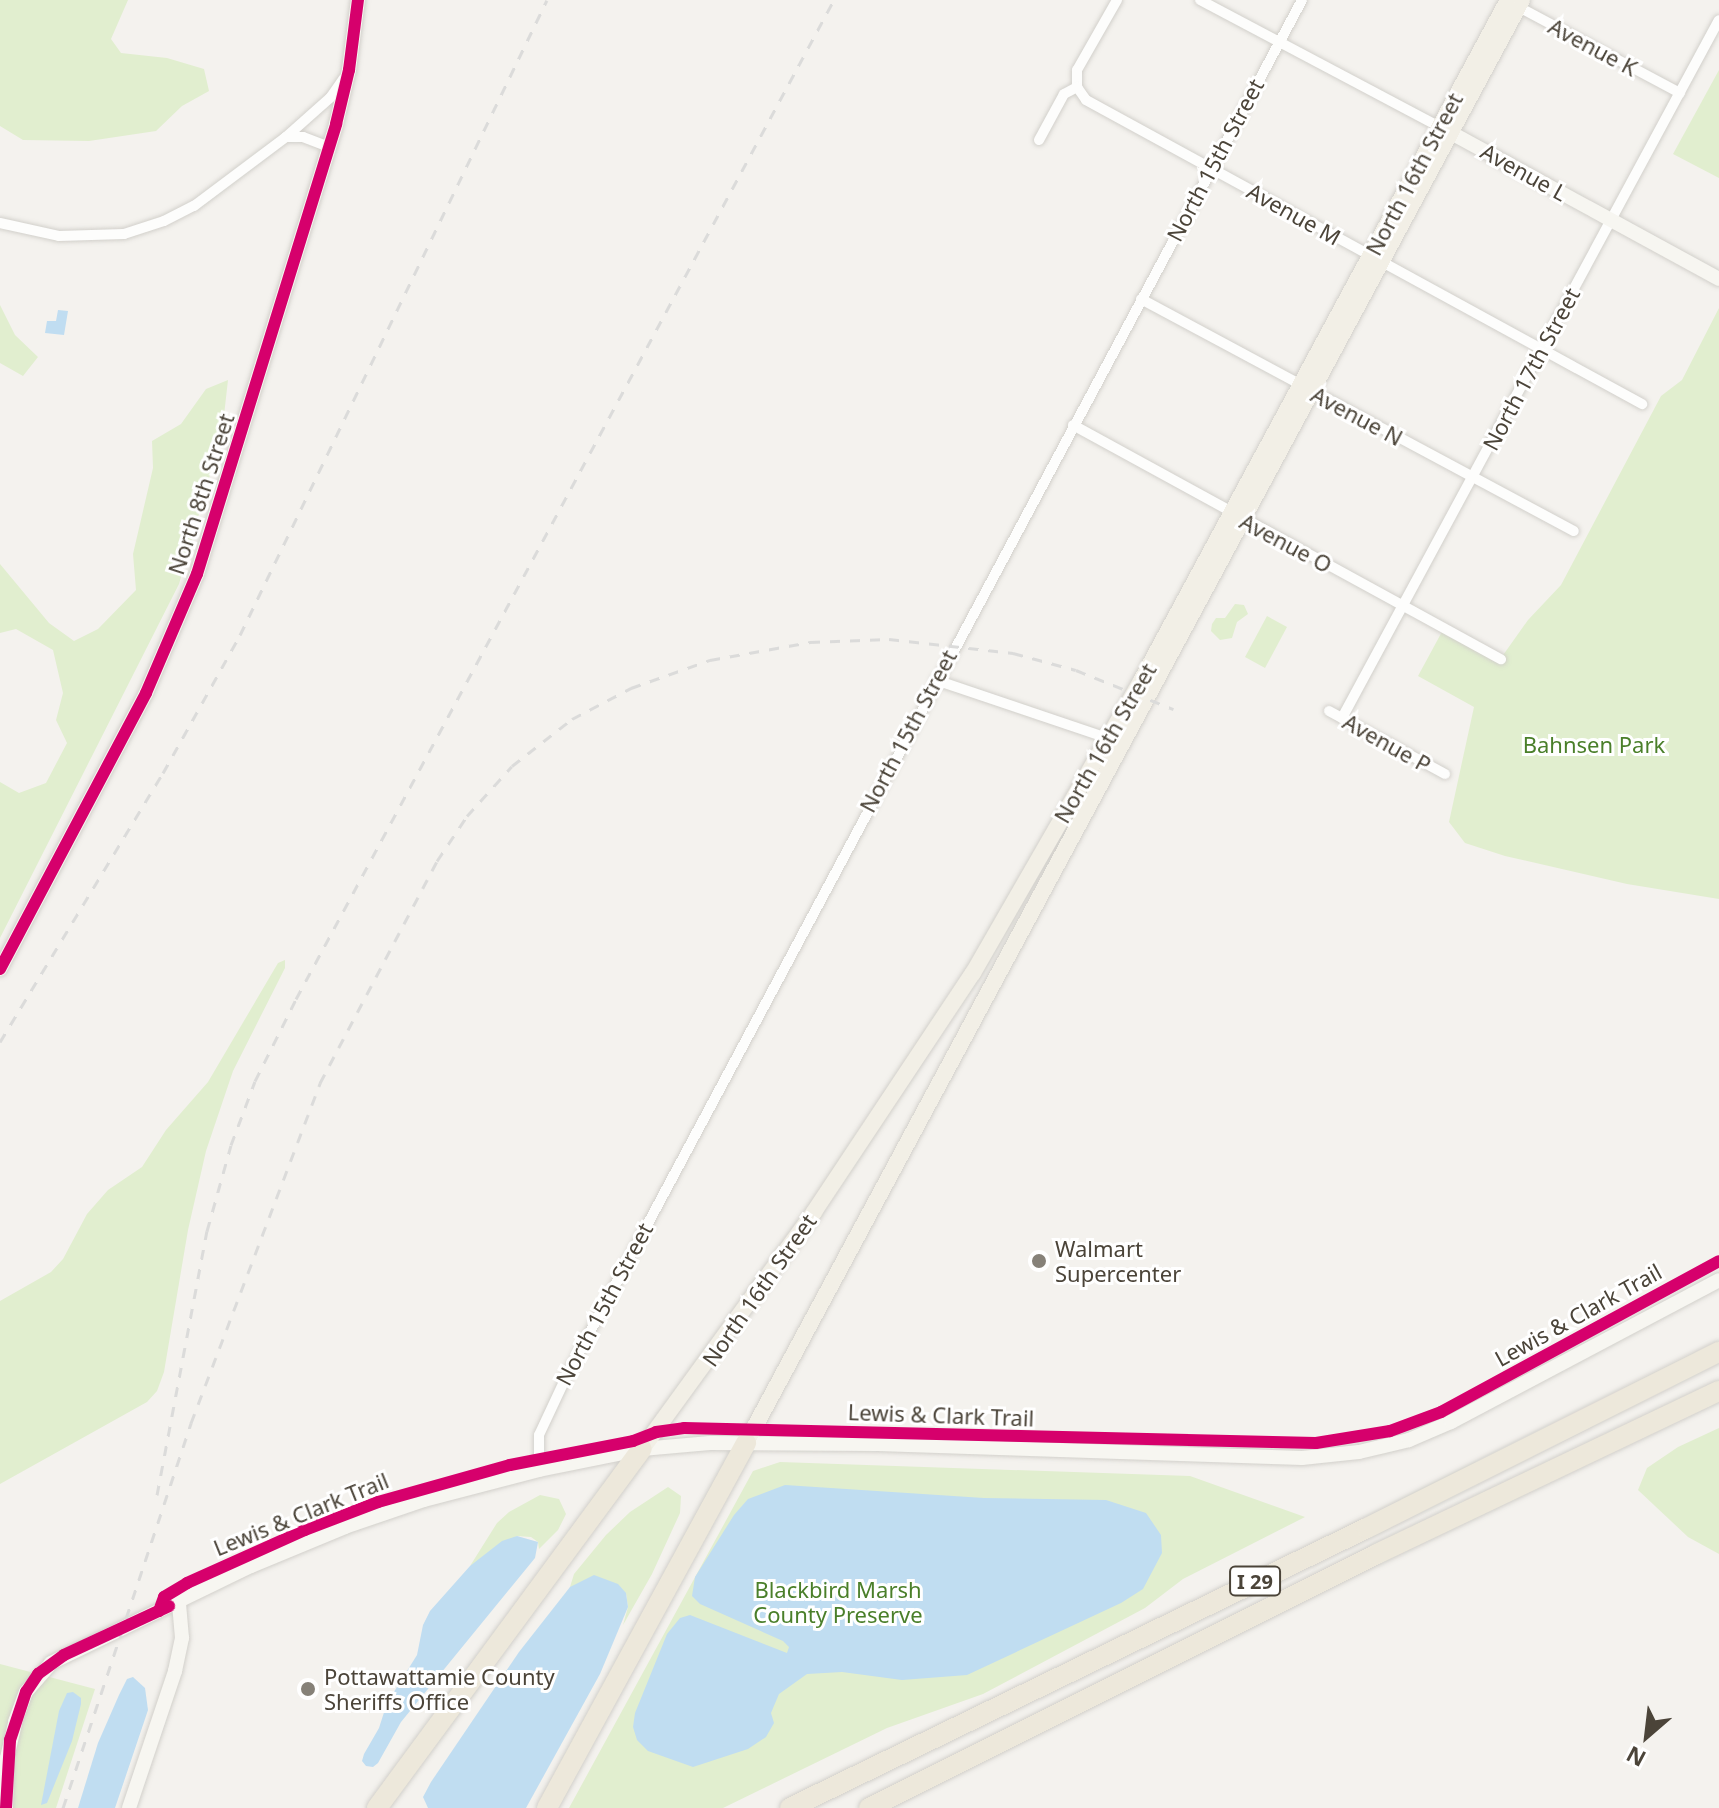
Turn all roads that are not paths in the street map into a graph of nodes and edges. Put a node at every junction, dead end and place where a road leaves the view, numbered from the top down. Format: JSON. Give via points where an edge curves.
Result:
{"nodes":[{"id":1,"x":358,"y":0,"type":"edge"},
{"id":2,"x":1117,"y":0,"type":"edge"},
{"id":3,"x":1200,"y":0,"type":"edge"},
{"id":4,"x":1302,"y":0,"type":"edge"},
{"id":5,"x":1513,"y":1,"type":"edge"},
{"id":6,"x":1719,"y":20,"type":"edge"},
{"id":7,"x":1280,"y":41,"type":"junction"},
{"id":8,"x":349,"y":70,"type":"junction"},
{"id":9,"x":1077,"y":87,"type":"junction"},
{"id":10,"x":1680,"y":93,"type":"junction"},
{"id":11,"x":1445,"y":130,"type":"junction"},
{"id":12,"x":286,"y":137,"type":"junction"},
{"id":13,"x":1039,"y":140,"type":"dead end"},
{"id":14,"x":329,"y":147,"type":"junction"},
{"id":15,"x":1211,"y":168,"type":"junction"},
{"id":16,"x":1611,"y":221,"type":"junction"},
{"id":17,"x":0,"y":223,"type":"edge"},
{"id":18,"x":1376,"y":259,"type":"junction"},
{"id":19,"x":1719,"y":279,"type":"edge"},
{"id":20,"x":1141,"y":299,"type":"junction"},
{"id":21,"x":1541,"y":349,"type":"junction"},
{"id":22,"x":1305,"y":389,"type":"junction"},
{"id":23,"x":1642,"y":404,"type":"dead end"},
{"id":24,"x":1073,"y":425,"type":"junction"},
{"id":25,"x":1472,"y":478,"type":"junction"},
{"id":26,"x":1237,"y":516,"type":"junction"},
{"id":27,"x":1574,"y":531,"type":"dead end"},
{"id":28,"x":1403,"y":606,"type":"junction"},
{"id":29,"x":1501,"y":659,"type":"dead end"},
{"id":30,"x":936,"y":680,"type":"junction"},
{"id":31,"x":1329,"y":711,"type":"dead end"},
{"id":32,"x":1342,"y":718,"type":"junction"},
{"id":33,"x":1107,"y":738,"type":"junction"},
{"id":34,"x":1445,"y":774,"type":"dead end"},
{"id":35,"x":0,"y":969,"type":"edge"},
{"id":36,"x":1719,"y":1280,"type":"edge"},
{"id":37,"x":1719,"y":1352,"type":"edge"},
{"id":38,"x":1719,"y":1391,"type":"edge"},
{"id":39,"x":746,"y":1443,"type":"junction"},
{"id":40,"x":642,"y":1449,"type":"junction"},
{"id":41,"x":539,"y":1470,"type":"junction"},
{"id":42,"x":179,"y":1601,"type":"junction"},
{"id":43,"x":6,"y":1808,"type":"edge"},
{"id":44,"x":129,"y":1808,"type":"edge"},
{"id":45,"x":377,"y":1808,"type":"edge"},
{"id":46,"x":547,"y":1808,"type":"edge"},
{"id":47,"x":790,"y":1808,"type":"edge"},
{"id":48,"x":869,"y":1808,"type":"edge"}],
"edges":[{"from":1,"to":8,"type":"street","name":"North 8th Street"},
{"from":2,"to":9,"type":"street","via":[[1077,70]]},
{"from":3,"to":7,"type":"street","name":"Avenue L"},
{"from":4,"to":7,"type":"street","name":"North 15th Street"},
{"from":5,"to":10,"type":"street","name":"Avenue K"},
{"from":5,"to":11,"type":"main road","name":"North 16th Street"},
{"from":6,"to":10,"type":"street","name":"North 17th Street"},
{"from":7,"to":11,"type":"street","name":"Avenue L"},
{"from":7,"to":15,"type":"street","name":"North 15th Street"},
{"from":8,"to":12,"type":"street","via":[[330,98]]},
{"from":8,"to":14,"type":"street","name":"North 8th Street"},
{"from":9,"to":13,"type":"street","via":[[1064,94]]},
{"from":9,"to":15,"type":"street","name":"Avenue M","via":[[1086,100]]},
{"from":10,"to":16,"type":"street","name":"North 17th Street"},
{"from":11,"to":16,"type":"street","name":"Avenue L"},
{"from":11,"to":18,"type":"main road","name":"North 16th Street"},
{"from":12,"to":14,"type":"street"},
{"from":12,"to":17,"type":"street","via":[[208,197],[147,228],[80,237],[39,234]]},
{"from":14,"to":35,"type":"street","name":"North 8th Street","via":[[197,574],[146,693]]},
{"from":15,"to":18,"type":"street","name":"Avenue M"},
{"from":15,"to":20,"type":"street","name":"North 15th Street"},
{"from":16,"to":19,"type":"street","name":"Avenue L"},
{"from":16,"to":21,"type":"street","name":"North 17th Street"},
{"from":18,"to":21,"type":"street","name":"Avenue M"},
{"from":18,"to":22,"type":"main road","name":"North 16th Street"},
{"from":20,"to":22,"type":"street","name":"Avenue N"},
{"from":20,"to":24,"type":"street","name":"North 15th Street"},
{"from":21,"to":23,"type":"street","name":"Avenue M"},
{"from":21,"to":25,"type":"street","name":"North 17th Street"},
{"from":22,"to":25,"type":"street","name":"Avenue N"},
{"from":22,"to":26,"type":"main road","name":"North 16th Street"},
{"from":24,"to":26,"type":"street","name":"Avenue O"},
{"from":24,"to":30,"type":"street","name":"North 15th Street"},
{"from":25,"to":27,"type":"street","name":"Avenue N"},
{"from":25,"to":28,"type":"street","name":"North 17th Street"},
{"from":26,"to":28,"type":"street","name":"Avenue O"},
{"from":26,"to":33,"type":"main road","name":"North 16th Street"},
{"from":26,"to":39,"type":"main road","name":"North 16th Street"},
{"from":28,"to":29,"type":"street","name":"Avenue O"},
{"from":28,"to":32,"type":"street","name":"North 17th Street"},
{"from":30,"to":33,"type":"street"},
{"from":30,"to":41,"type":"street","name":"North 15th Street","via":[[548,1410],[537,1443]]},
{"from":31,"to":32,"type":"street","name":"Avenue P"},
{"from":32,"to":34,"type":"street","name":"Avenue P"},
{"from":33,"to":40,"type":"main road","name":"North 16th Street","via":[[947,1014],[714,1355]]},
{"from":36,"to":39,"type":"street","via":[[1451,1422],[1409,1440],[1359,1452],[1302,1458]]},
{"from":37,"to":47,"type":"highway","number":"I 29"},
{"from":38,"to":48,"type":"highway","number":"I 29","via":[[1377,1554]]},
{"from":39,"to":40,"type":"street"},
{"from":39,"to":46,"type":"highway"},
{"from":40,"to":41,"type":"street"},
{"from":40,"to":45,"type":"highway"},
{"from":41,"to":42,"type":"street","via":[[345,1527]]},
{"from":42,"to":43,"type":"street","via":[[64,1655],[38,1674],[13,1731]]},
{"from":42,"to":44,"type":"street","via":[[182,1638],[175,1671]]}]}
